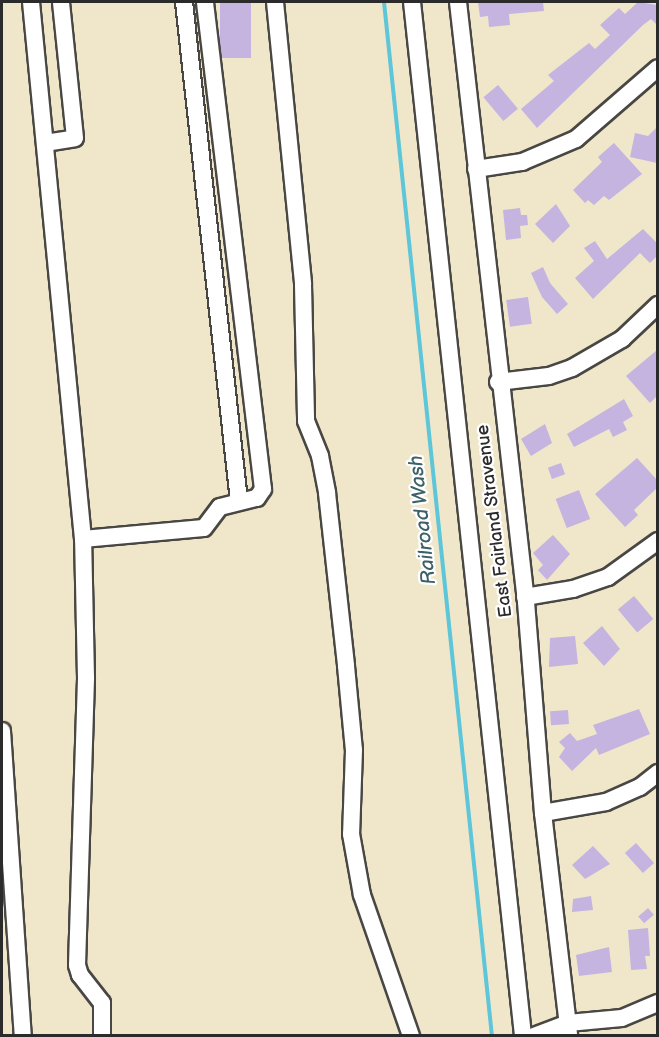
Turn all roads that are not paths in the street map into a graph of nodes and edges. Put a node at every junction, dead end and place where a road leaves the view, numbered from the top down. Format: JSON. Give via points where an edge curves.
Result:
{"nodes":[{"id":1,"x":31,"y":2,"type":"edge"},
{"id":2,"x":61,"y":2,"type":"edge"},
{"id":3,"x":184,"y":2,"type":"edge"},
{"id":4,"x":205,"y":2,"type":"edge"},
{"id":5,"x":275,"y":2,"type":"edge"},
{"id":6,"x":412,"y":2,"type":"edge"},
{"id":7,"x":458,"y":2,"type":"edge"},
{"id":8,"x":657,"y":68,"type":"edge"},
{"id":9,"x":45,"y":143,"type":"junction"},
{"id":10,"x":476,"y":169,"type":"junction"},
{"id":11,"x":657,"y":305,"type":"edge"},
{"id":12,"x":498,"y":382,"type":"junction"},
{"id":13,"x":239,"y":501,"type":"junction"},
{"id":14,"x":83,"y":539,"type":"junction"},
{"id":15,"x":657,"y":541,"type":"edge"},
{"id":16,"x":525,"y":597,"type":"junction"},
{"id":17,"x":2,"y":731,"type":"edge"},
{"id":18,"x":657,"y":773,"type":"edge"},
{"id":19,"x":543,"y":813,"type":"junction"},
{"id":20,"x":657,"y":1003,"type":"edge"},
{"id":21,"x":569,"y":1029,"type":"edge"},
{"id":22,"x":23,"y":1035,"type":"edge"},
{"id":23,"x":102,"y":1035,"type":"edge"},
{"id":24,"x":411,"y":1035,"type":"edge"},
{"id":25,"x":523,"y":1035,"type":"edge"},
{"id":26,"x":534,"y":1035,"type":"edge"}],
"edges":[{"from":1,"to":9,"type":"street"},
{"from":2,"to":9,"type":"street","via":[[75,138]]},
{"from":3,"to":13,"type":"street"},
{"from":4,"to":13,"type":"street","via":[[263,489],[258,498]]},
{"from":5,"to":24,"type":"street","via":[[303,285],[306,421],[320,456],[327,493],[354,750],[351,834],[362,895]]},
{"from":6,"to":25,"type":"street","name":"East Fairland Stravenue"},
{"from":7,"to":10,"type":"street","name":"East Fairland Stravenue"},
{"from":8,"to":10,"type":"street","via":[[576,139],[522,162]]},
{"from":9,"to":14,"type":"street"},
{"from":10,"to":12,"type":"street","name":"East Fairland Stravenue"},
{"from":11,"to":12,"type":"street","via":[[622,339],[572,368],[549,376]]},
{"from":12,"to":16,"type":"street","name":"East Fairland Stravenue"},
{"from":13,"to":14,"type":"street","via":[[220,507],[204,528]]},
{"from":14,"to":23,"type":"street","via":[[86,678],[76,965],[102,1003]]},
{"from":15,"to":16,"type":"street","via":[[608,577],[564,591]]},
{"from":16,"to":19,"type":"street","name":"East Fairland Stravenue"},
{"from":17,"to":22,"type":"street"},
{"from":18,"to":19,"type":"street","via":[[640,787],[606,802]]},
{"from":19,"to":21,"type":"street","name":"East Fairland Stravenue"},
{"from":20,"to":21,"type":"street","via":[[614,1019]]},
{"from":21,"to":26,"type":"street"}]}
